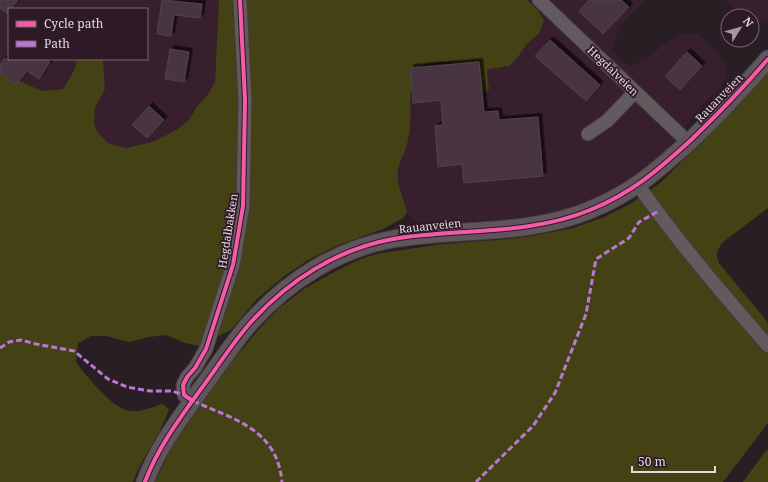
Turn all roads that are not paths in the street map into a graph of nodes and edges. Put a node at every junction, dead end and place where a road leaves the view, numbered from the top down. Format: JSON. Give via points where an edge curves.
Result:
{"nodes":[{"id":1,"x":240,"y":0,"type":"edge"},
{"id":2,"x":539,"y":0,"type":"edge"},
{"id":3,"x":768,"y":59,"type":"edge"},
{"id":4,"x":636,"y":92,"type":"junction"},
{"id":5,"x":588,"y":134,"type":"dead end"},
{"id":6,"x":688,"y":142,"type":"junction"},
{"id":7,"x":638,"y":185,"type":"junction"},
{"id":8,"x":768,"y":346,"type":"edge"},
{"id":9,"x":193,"y":401,"type":"junction"},
{"id":10,"x":145,"y":482,"type":"edge"}],
"edges":[{"from":1,"to":9,"type":"street","name":"Hegdalbakken","via":[[245,100],[243,206],[233,265],[206,349],[183,385],[184,395]]},
{"from":2,"to":4,"type":"street","name":"Hegdalveien"},
{"from":3,"to":6,"type":"main road","name":"Rauanveien"},
{"from":4,"to":5,"type":"street","via":[[607,121]]},
{"from":4,"to":6,"type":"street","name":"Hegdalveien"},
{"from":6,"to":7,"type":"main road","name":"Rauanveien"},
{"from":7,"to":8,"type":"street"},
{"from":7,"to":9,"type":"main road","name":"Rauanveien","via":[[588,211],[554,222],[392,239],[324,263],[289,286],[265,307],[249,324]]},
{"from":9,"to":10,"type":"main road","name":"Rauanveien","via":[[160,450]]}]}
